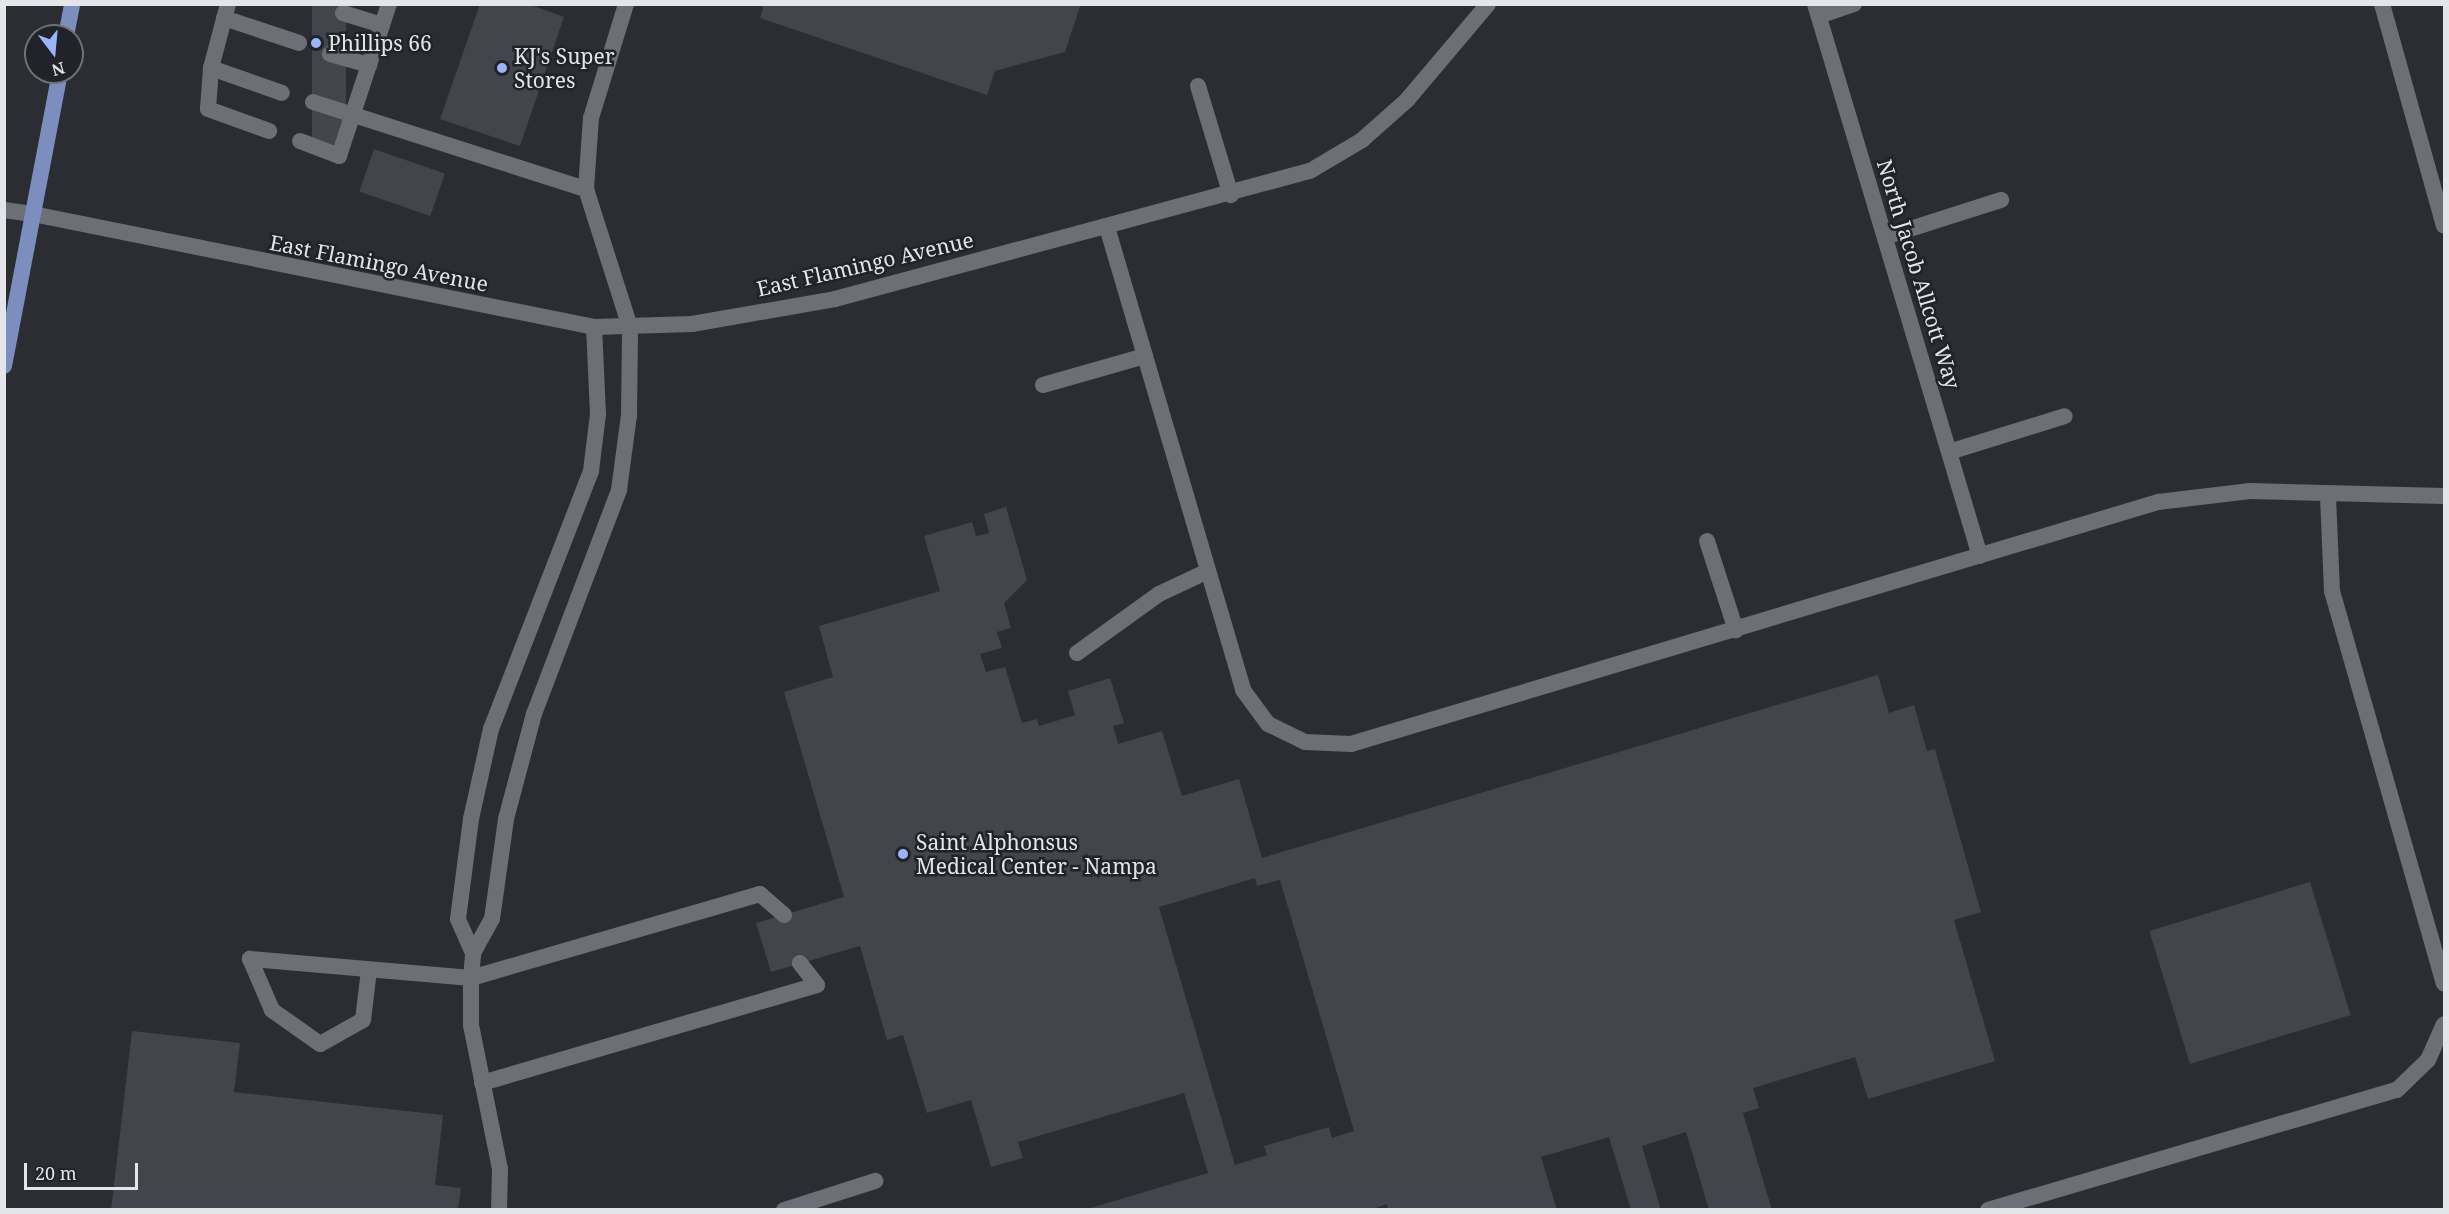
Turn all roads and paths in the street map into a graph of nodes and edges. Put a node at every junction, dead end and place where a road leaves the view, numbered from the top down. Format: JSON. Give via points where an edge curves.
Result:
{"nodes":[{"id":1,"x":72,"y":4,"type":"edge"},
{"id":2,"x":389,"y":4,"type":"edge"},
{"id":3,"x":1488,"y":4,"type":"edge"},
{"id":4,"x":1854,"y":4,"type":"edge"},
{"id":5,"x":2382,"y":4,"type":"edge"},
{"id":6,"x":623,"y":5,"type":"edge"},
{"id":7,"x":1817,"y":10,"type":"edge"},
{"id":8,"x":226,"y":11,"type":"edge"},
{"id":9,"x":343,"y":13,"type":"dead end"},
{"id":10,"x":68,"y":24,"type":"edge"},
{"id":11,"x":382,"y":25,"type":"junction"},
{"id":12,"x":299,"y":43,"type":"dead end"},
{"id":13,"x":330,"y":54,"type":"dead end"},
{"id":14,"x":369,"y":65,"type":"junction"},
{"id":15,"x":211,"y":68,"type":"junction"},
{"id":16,"x":58,"y":84,"type":"edge"},
{"id":17,"x":1198,"y":86,"type":"dead end"},
{"id":18,"x":282,"y":93,"type":"dead end"},
{"id":19,"x":313,"y":102,"type":"dead end"},
{"id":20,"x":354,"y":114,"type":"junction"},
{"id":21,"x":269,"y":131,"type":"dead end"},
{"id":22,"x":300,"y":141,"type":"dead end"},
{"id":23,"x":586,"y":189,"type":"junction"},
{"id":24,"x":1231,"y":195,"type":"junction"},
{"id":25,"x":2001,"y":200,"type":"dead end"},
{"id":26,"x":4,"y":210,"type":"edge"},
{"id":27,"x":33,"y":214,"type":"junction"},
{"id":28,"x":2445,"y":226,"type":"edge"},
{"id":29,"x":1107,"y":227,"type":"junction"},
{"id":30,"x":1885,"y":237,"type":"junction"},
{"id":31,"x":594,"y":327,"type":"junction"},
{"id":32,"x":630,"y":327,"type":"junction"},
{"id":33,"x":1145,"y":356,"type":"junction"},
{"id":34,"x":4,"y":366,"type":"edge"},
{"id":35,"x":1043,"y":385,"type":"dead end"},
{"id":36,"x":2065,"y":416,"type":"dead end"},
{"id":37,"x":1949,"y":452,"type":"junction"},
{"id":38,"x":2328,"y":496,"type":"junction"},
{"id":39,"x":2445,"y":496,"type":"edge"},
{"id":40,"x":1707,"y":541,"type":"dead end"},
{"id":41,"x":1980,"y":556,"type":"junction"},
{"id":42,"x":1208,"y":571,"type":"junction"},
{"id":43,"x":1736,"y":630,"type":"junction"},
{"id":44,"x":1077,"y":653,"type":"dead end"},
{"id":45,"x":784,"y":915,"type":"dead end"},
{"id":46,"x":473,"y":953,"type":"junction"},
{"id":47,"x":800,"y":963,"type":"dead end"},
{"id":48,"x":369,"y":970,"type":"junction"},
{"id":49,"x":471,"y":978,"type":"junction"},
{"id":50,"x":2445,"y":982,"type":"edge"},
{"id":51,"x":2445,"y":1024,"type":"edge"},
{"id":52,"x":482,"y":1083,"type":"junction"},
{"id":53,"x":875,"y":1181,"type":"dead end"},
{"id":54,"x":499,"y":1209,"type":"edge"},
{"id":55,"x":784,"y":1209,"type":"edge"},
{"id":56,"x":1988,"y":1209,"type":"edge"}],
"edges":[{"from":1,"to":10,"type":"main road"},
{"from":2,"to":11,"type":"street"},
{"from":3,"to":24,"type":"street","name":"East Flamingo Avenue","via":[[1407,100],[1362,141],[1310,171]]},
{"from":4,"to":7,"type":"street"},
{"from":5,"to":28,"type":"street"},
{"from":6,"to":23,"type":"street","via":[[591,118]]},
{"from":7,"to":30,"type":"street","name":"North Jacob Allcott Way"},
{"from":8,"to":12,"type":"street"},
{"from":8,"to":15,"type":"street"},
{"from":9,"to":11,"type":"street"},
{"from":11,"to":14,"type":"street"},
{"from":13,"to":14,"type":"street"},
{"from":14,"to":20,"type":"street"},
{"from":15,"to":18,"type":"street"},
{"from":15,"to":21,"type":"street","via":[[208,109]]},
{"from":16,"to":27,"type":"main road"},
{"from":17,"to":24,"type":"street"},
{"from":19,"to":20,"type":"street"},
{"from":20,"to":22,"type":"street","via":[[339,156]]},
{"from":20,"to":23,"type":"street"},
{"from":23,"to":32,"type":"street"},
{"from":24,"to":29,"type":"street","name":"East Flamingo Avenue"},
{"from":25,"to":30,"type":"street"},
{"from":26,"to":27,"type":"street","name":"East Flamingo Avenue"},
{"from":27,"to":31,"type":"street","name":"East Flamingo Avenue"},
{"from":27,"to":34,"type":"main road"},
{"from":29,"to":32,"type":"street","name":"East Flamingo Avenue","via":[[835,299],[692,324]]},
{"from":29,"to":33,"type":"street"},
{"from":30,"to":37,"type":"street","name":"North Jacob Allcott Way"},
{"from":31,"to":32,"type":"street","name":"East Flamingo Avenue"},
{"from":31,"to":46,"type":"street","via":[[598,414],[591,471],[491,729],[471,819],[458,919]]},
{"from":32,"to":46,"type":"street","via":[[629,415],[619,490],[534,714],[506,819],[492,920]]},
{"from":33,"to":35,"type":"street"},
{"from":33,"to":42,"type":"street"},
{"from":36,"to":37,"type":"street"},
{"from":37,"to":41,"type":"street","name":"North Jacob Allcott Way"},
{"from":38,"to":39,"type":"street"},
{"from":38,"to":41,"type":"street","via":[[2250,491],[2157,502]]},
{"from":38,"to":50,"type":"street","via":[[2332,591]]},
{"from":40,"to":43,"type":"street"},
{"from":41,"to":43,"type":"street"},
{"from":42,"to":43,"type":"street","via":[[1243,690],[1268,724],[1305,742],[1351,744]]},
{"from":42,"to":44,"type":"street","via":[[1159,594]]},
{"from":45,"to":49,"type":"street","via":[[760,894]]},
{"from":46,"to":49,"type":"street"},
{"from":47,"to":52,"type":"street","via":[[817,985]]},
{"from":48,"to":48,"type":"street","via":[[357,969],[250,958],[272,1010],[320,1044],[363,1020]]},
{"from":48,"to":49,"type":"street"},
{"from":49,"to":52,"type":"street","via":[[471,1025]]},
{"from":51,"to":56,"type":"street","via":[[2428,1060],[2397,1090]]},
{"from":52,"to":54,"type":"street","via":[[500,1169]]},
{"from":53,"to":55,"type":"street"}]}
